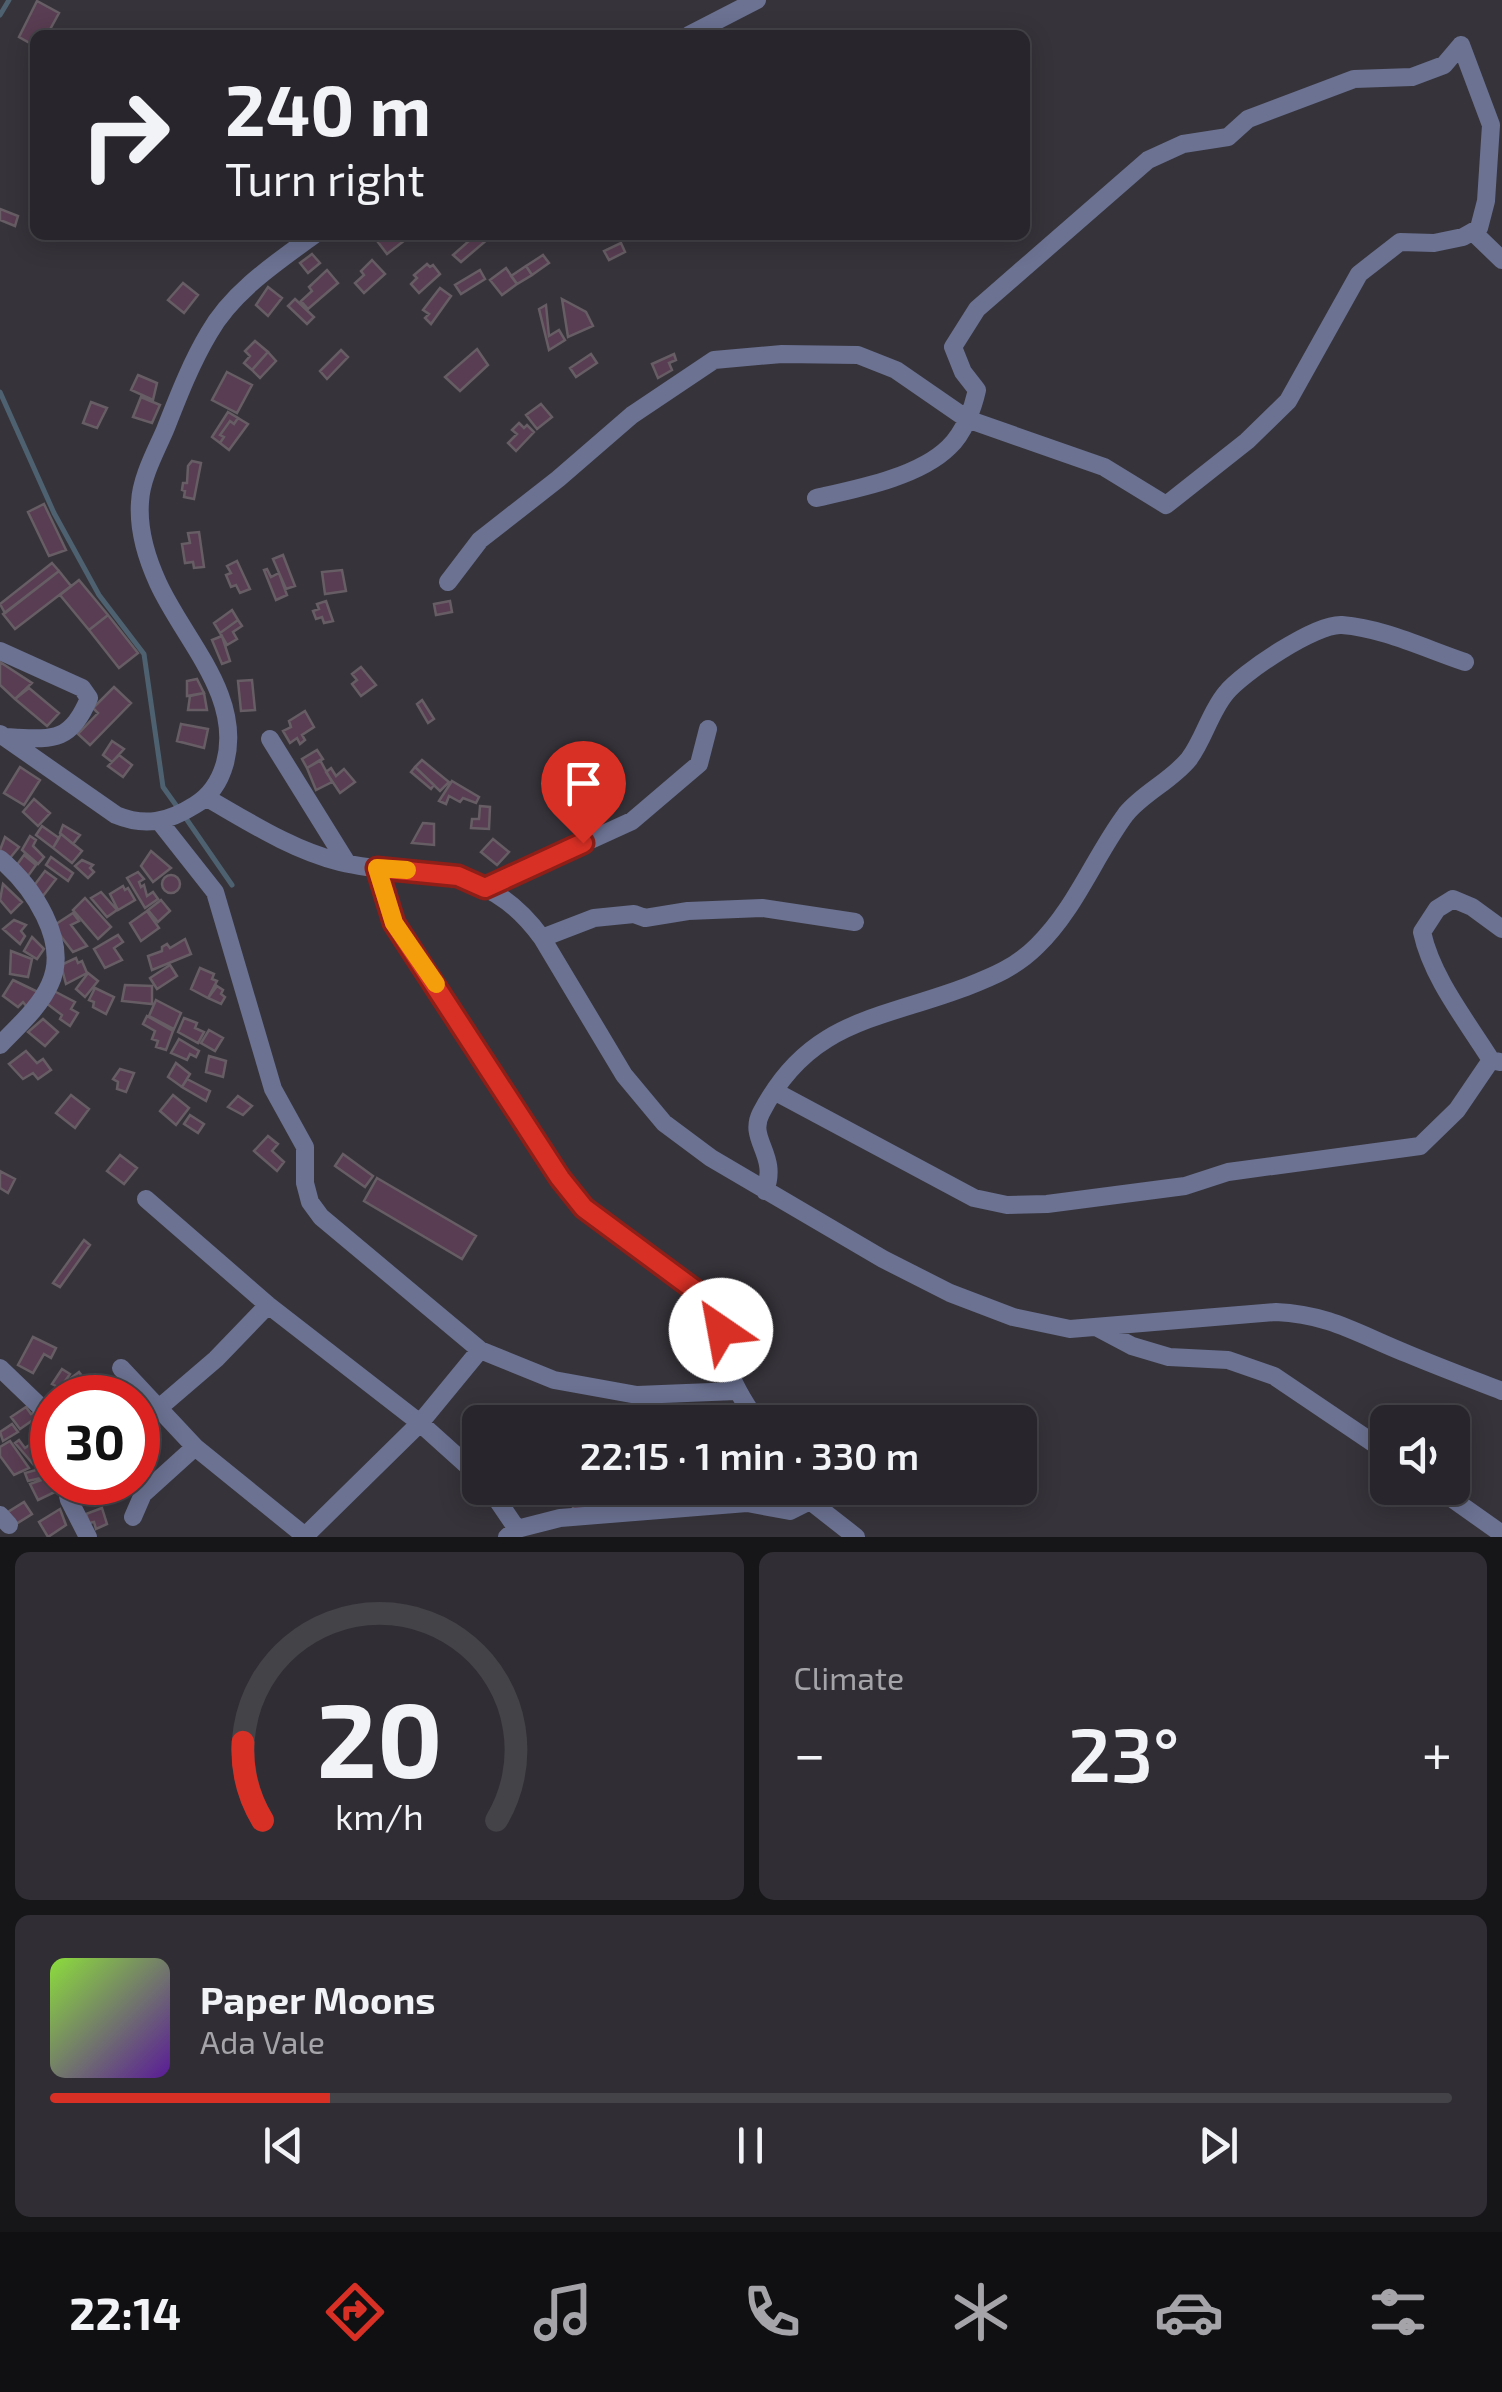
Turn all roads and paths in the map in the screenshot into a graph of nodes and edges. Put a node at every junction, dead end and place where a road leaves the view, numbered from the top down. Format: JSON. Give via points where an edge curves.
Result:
{"nodes":[{"id":1,"x":757,"y":0,"type":"edge"},
{"id":2,"x":699,"y":30,"type":"edge"},
{"id":3,"x":1496,"y":125,"type":"edge"},
{"id":4,"x":1473,"y":232,"type":"junction"},
{"id":5,"x":308,"y":240,"type":"edge"},
{"id":6,"x":1502,"y":260,"type":"edge"},
{"id":7,"x":967,"y":419,"type":"junction"},
{"id":8,"x":816,"y":498,"type":"dead end"},
{"id":9,"x":448,"y":582,"type":"dead end"},
{"id":10,"x":0,"y":651,"type":"edge"},
{"id":11,"x":1465,"y":662,"type":"dead end"},
{"id":12,"x":708,"y":729,"type":"dead end"},
{"id":13,"x":2,"y":736,"type":"edge"},
{"id":14,"x":270,"y":738,"type":"dead end"},
{"id":15,"x":207,"y":798,"type":"junction"},
{"id":16,"x":173,"y":816,"type":"junction"},
{"id":17,"x":0,"y":859,"type":"edge"},
{"id":18,"x":347,"y":863,"type":"junction"},
{"id":19,"x":377,"y":868,"type":"junction"},
{"id":20,"x":485,"y":888,"type":"junction"},
{"id":21,"x":855,"y":922,"type":"dead end"},
{"id":22,"x":1502,"y":928,"type":"edge"},
{"id":23,"x":542,"y":938,"type":"junction"},
{"id":24,"x":0,"y":1045,"type":"edge"},
{"id":25,"x":1497,"y":1061,"type":"edge"},
{"id":26,"x":774,"y":1091,"type":"junction"},
{"id":27,"x":766,"y":1191,"type":"junction"},
{"id":28,"x":146,"y":1199,"type":"dead end"},
{"id":29,"x":268,"y":1305,"type":"junction"},
{"id":30,"x":1098,"y":1328,"type":"junction"},
{"id":31,"x":480,"y":1350,"type":"junction"},
{"id":32,"x":0,"y":1368,"type":"edge"},
{"id":33,"x":120,"y":1368,"type":"dead end"},
{"id":34,"x":127,"y":1375,"type":"edge"},
{"id":35,"x":736,"y":1391,"type":"junction"},
{"id":36,"x":1502,"y":1391,"type":"edge"},
{"id":37,"x":30,"y":1397,"type":"edge"},
{"id":38,"x":746,"y":1405,"type":"edge"},
{"id":39,"x":160,"y":1407,"type":"joint"},
{"id":40,"x":420,"y":1424,"type":"junction"},
{"id":41,"x":1370,"y":1440,"type":"edge"},
{"id":42,"x":196,"y":1447,"type":"junction"},
{"id":43,"x":462,"y":1461,"type":"edge"},
{"id":44,"x":72,"y":1505,"type":"edge"},
{"id":45,"x":498,"y":1505,"type":"edge"},
{"id":46,"x":723,"y":1505,"type":"edge"},
{"id":47,"x":758,"y":1505,"type":"edge"},
{"id":48,"x":796,"y":1505,"type":"edge"},
{"id":49,"x":819,"y":1505,"type":"edge"},
{"id":50,"x":1461,"y":1505,"type":"edge"},
{"id":51,"x":134,"y":1517,"type":"dead end"},
{"id":52,"x":512,"y":1533,"type":"edge"},
{"id":53,"x":1502,"y":1534,"type":"edge"},
{"id":54,"x":88,"y":1537,"type":"edge"},
{"id":55,"x":304,"y":1537,"type":"edge"},
{"id":56,"x":856,"y":1537,"type":"edge"}],
"edges":[{"from":1,"to":2,"type":"street"},
{"from":3,"to":4,"type":"street","via":[[1486,201]]},
{"from":3,"to":7,"type":"street","via":[[1461,45],[1444,65],[1412,77],[1354,79],[1248,119],[1228,137],[1183,144],[1148,160],[977,309],[953,347],[977,390]]},
{"from":4,"to":6,"type":"street"},
{"from":4,"to":7,"type":"street","via":[[1434,243],[1400,242],[1359,274],[1288,402],[1166,505],[1104,467]]},
{"from":5,"to":15,"type":"street","via":[[235,299],[210,330],[140,500],[145,549],[157,582],[225,710],[228,749]]},
{"from":7,"to":8,"type":"street","via":[[950,447],[916,467]]},
{"from":7,"to":9,"type":"street","via":[[896,370],[858,355],[714,360],[632,415],[480,540]]},
{"from":10,"to":13,"type":"street","via":[[82,688],[89,698],[68,733],[50,740]]},
{"from":11,"to":26,"type":"street","via":[[1338,624],[1288,644],[1227,692],[1188,759],[1128,812],[1063,917],[1023,958],[1009,970],[820,1041],[790,1065]]},
{"from":12,"to":20,"type":"street","via":[[699,764],[632,822]]},
{"from":13,"to":16,"type":"street","via":[[116,815],[142,823]]},
{"from":14,"to":18,"type":"street"},
{"from":15,"to":16,"type":"street"},
{"from":15,"to":18,"type":"street","via":[[306,852]]},
{"from":16,"to":31,"type":"street","via":[[215,892],[273,1089],[306,1147],[310,1202]]},
{"from":17,"to":24,"type":"street","via":[[42,912],[56,955],[50,986]]},
{"from":18,"to":19,"type":"street"},
{"from":19,"to":20,"type":"street","via":[[458,876]]},
{"from":19,"to":35,"type":"street","via":[[394,923],[560,1178],[584,1208],[711,1302]]},
{"from":20,"to":23,"type":"street","via":[[528,919]]},
{"from":21,"to":23,"type":"street","via":[[762,908],[688,911],[594,918]]},
{"from":22,"to":25,"type":"street","via":[[1453,899],[1436,909],[1422,932],[1426,952]]},
{"from":23,"to":27,"type":"street","via":[[644,1101],[684,1139]]},
{"from":25,"to":26,"type":"street","via":[[1420,1146],[1046,1204],[974,1198]]},
{"from":26,"to":27,"type":"street","via":[[758,1117],[772,1175]]},
{"from":27,"to":30,"type":"street","via":[[950,1292],[1044,1325]]},
{"from":28,"to":29,"type":"street"},
{"from":29,"to":39,"type":"street"},
{"from":29,"to":40,"type":"street"},
{"from":30,"to":36,"type":"street","via":[[1305,1313]]},
{"from":30,"to":41,"type":"street","via":[[1169,1357],[1228,1360],[1274,1376]]},
{"from":31,"to":35,"type":"street","via":[[554,1380],[638,1395]]},
{"from":31,"to":40,"type":"street"},
{"from":32,"to":37,"type":"street"},
{"from":33,"to":34,"type":"street"},
{"from":35,"to":38,"type":"street"},
{"from":39,"to":42,"type":"street"},
{"from":40,"to":43,"type":"street"},
{"from":40,"to":55,"type":"street"},
{"from":42,"to":51,"type":"street","via":[[143,1494]]},
{"from":42,"to":55,"type":"street"},
{"from":44,"to":54,"type":"street"},
{"from":45,"to":52,"type":"street"},
{"from":46,"to":52,"type":"street","via":[[560,1518]]},
{"from":47,"to":48,"type":"street","via":[[790,1511]]},
{"from":49,"to":56,"type":"street"},
{"from":50,"to":53,"type":"street"}]}
